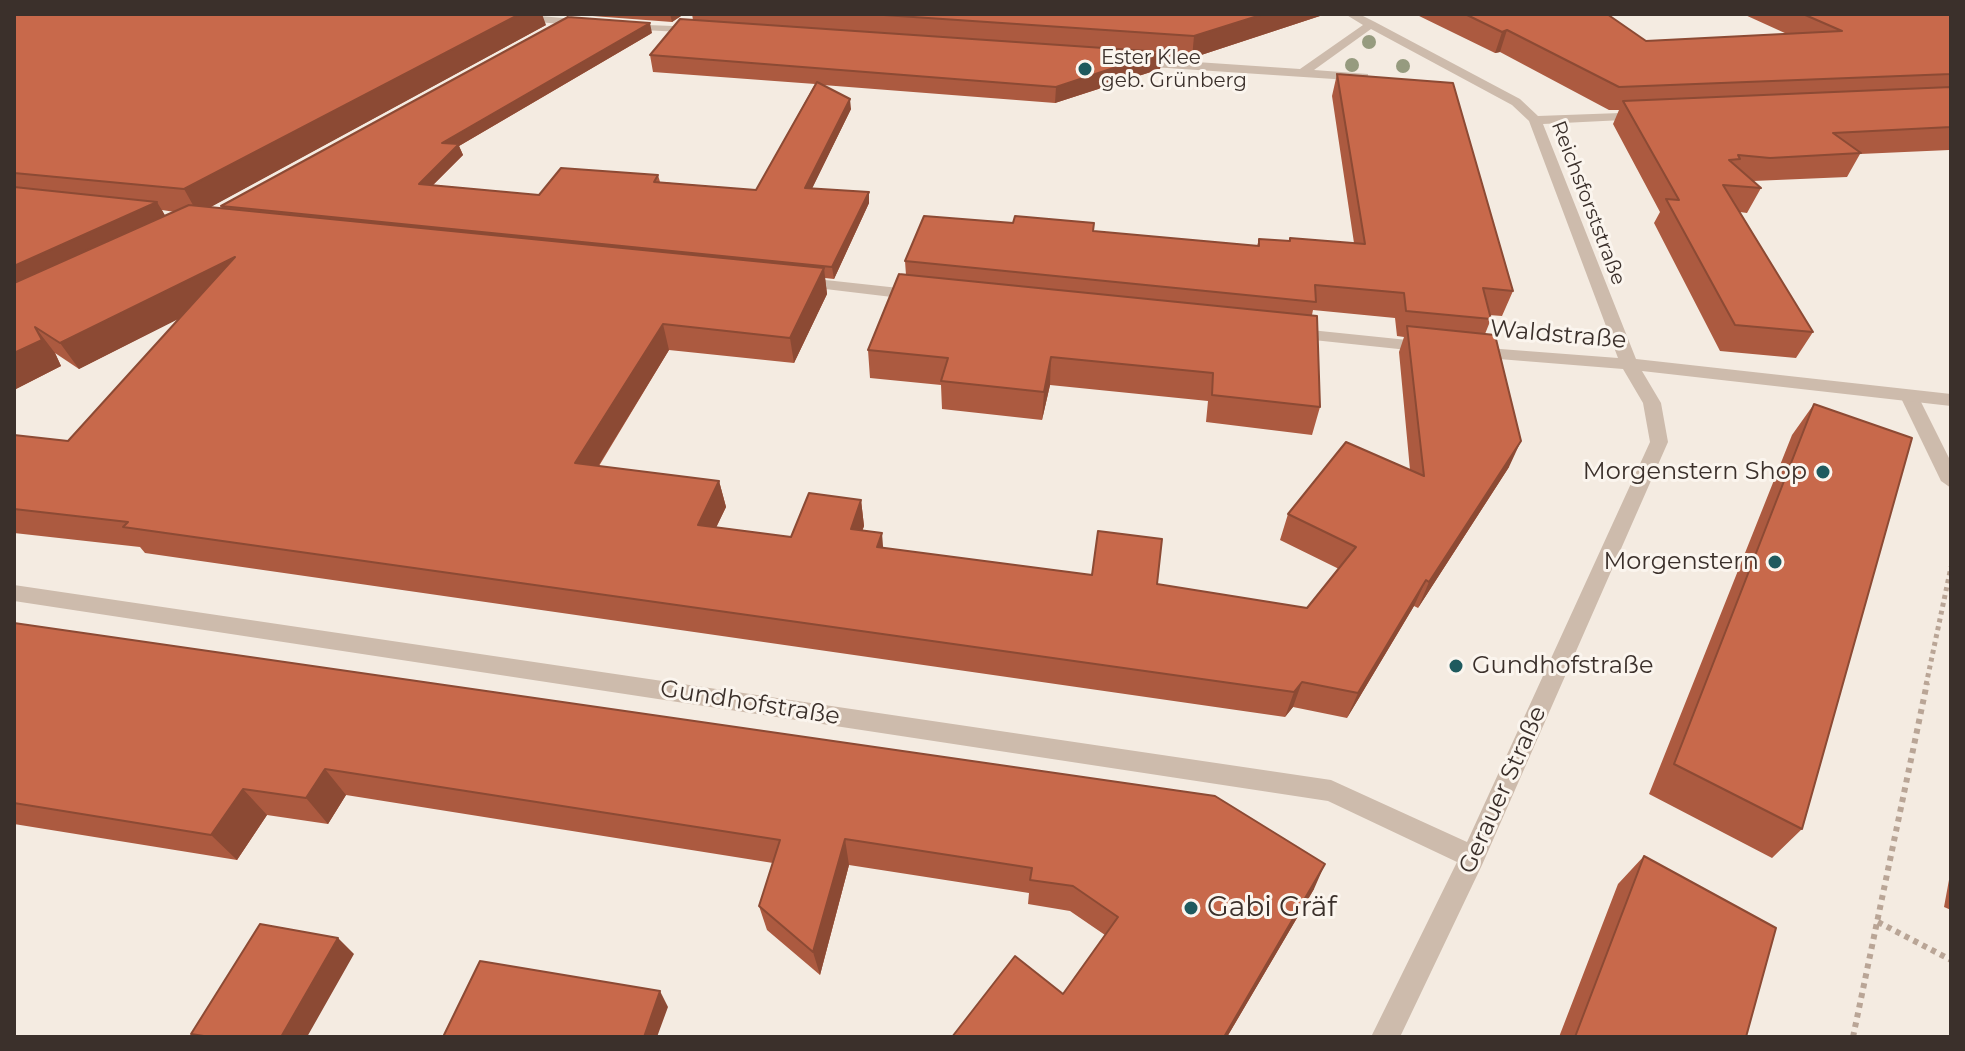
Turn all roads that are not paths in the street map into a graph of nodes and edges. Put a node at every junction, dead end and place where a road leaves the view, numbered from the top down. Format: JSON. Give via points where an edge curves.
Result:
{"nodes":[{"id":1,"x":476,"y":14,"type":"edge"},
{"id":2,"x":1351,"y":14,"type":"edge"},
{"id":3,"x":566,"y":22,"type":"junction"},
{"id":4,"x":597,"y":24,"type":"edge"},
{"id":5,"x":1371,"y":24,"type":"junction"},
{"id":6,"x":612,"y":25,"type":"edge"},
{"id":7,"x":713,"y":31,"type":"edge"},
{"id":8,"x":542,"y":34,"type":"edge"},
{"id":9,"x":1121,"y":60,"type":"edge"},
{"id":10,"x":1302,"y":73,"type":"junction"},
{"id":11,"x":1376,"y":78,"type":"edge"},
{"id":12,"x":1454,"y":83,"type":"edge"},
{"id":13,"x":1484,"y":85,"type":"junction"},
{"id":14,"x":1659,"y":115,"type":"edge"},
{"id":15,"x":1535,"y":120,"type":"junction"},
{"id":16,"x":774,"y":280,"type":"edge"},
{"id":17,"x":931,"y":296,"type":"edge"},
{"id":18,"x":1277,"y":331,"type":"edge"},
{"id":19,"x":1629,"y":364,"type":"junction"},
{"id":20,"x":1909,"y":396,"type":"junction"},
{"id":21,"x":1951,"y":400,"type":"edge"},
{"id":22,"x":1951,"y":481,"type":"edge"},
{"id":23,"x":14,"y":593,"type":"edge"},
{"id":24,"x":1473,"y":857,"type":"junction"},
{"id":25,"x":1385,"y":1037,"type":"edge"}],
"edges":[{"from":1,"to":3,"type":"street"},
{"from":2,"to":5,"type":"street","name":"Reichsforststraße"},
{"from":3,"to":4,"type":"street"},
{"from":3,"to":8,"type":"street"},
{"from":5,"to":10,"type":"street"},
{"from":5,"to":13,"type":"street","name":"Reichsforststraße"},
{"from":6,"to":7,"type":"street"},
{"from":9,"to":10,"type":"street"},
{"from":10,"to":11,"type":"street"},
{"from":12,"to":13,"type":"street"},
{"from":13,"to":15,"type":"street","name":"Reichsforststraße","via":[[1516,102]]},
{"from":14,"to":15,"type":"street"},
{"from":15,"to":19,"type":"street","name":"Reichsforststraße"},
{"from":16,"to":17,"type":"street"},
{"from":18,"to":19,"type":"street","name":"Waldstraße"},
{"from":19,"to":20,"type":"street","name":"Waldstraße"},
{"from":19,"to":24,"type":"street","name":"Gerauer Straße","via":[[1652,403],[1659,442]]},
{"from":20,"to":21,"type":"street","name":"Waldstraße"},
{"from":20,"to":22,"type":"street"},
{"from":23,"to":24,"type":"street","name":"Gundhofstraße","via":[[1331,791]]},
{"from":24,"to":25,"type":"street","name":"Gerauer Straße"}]}
